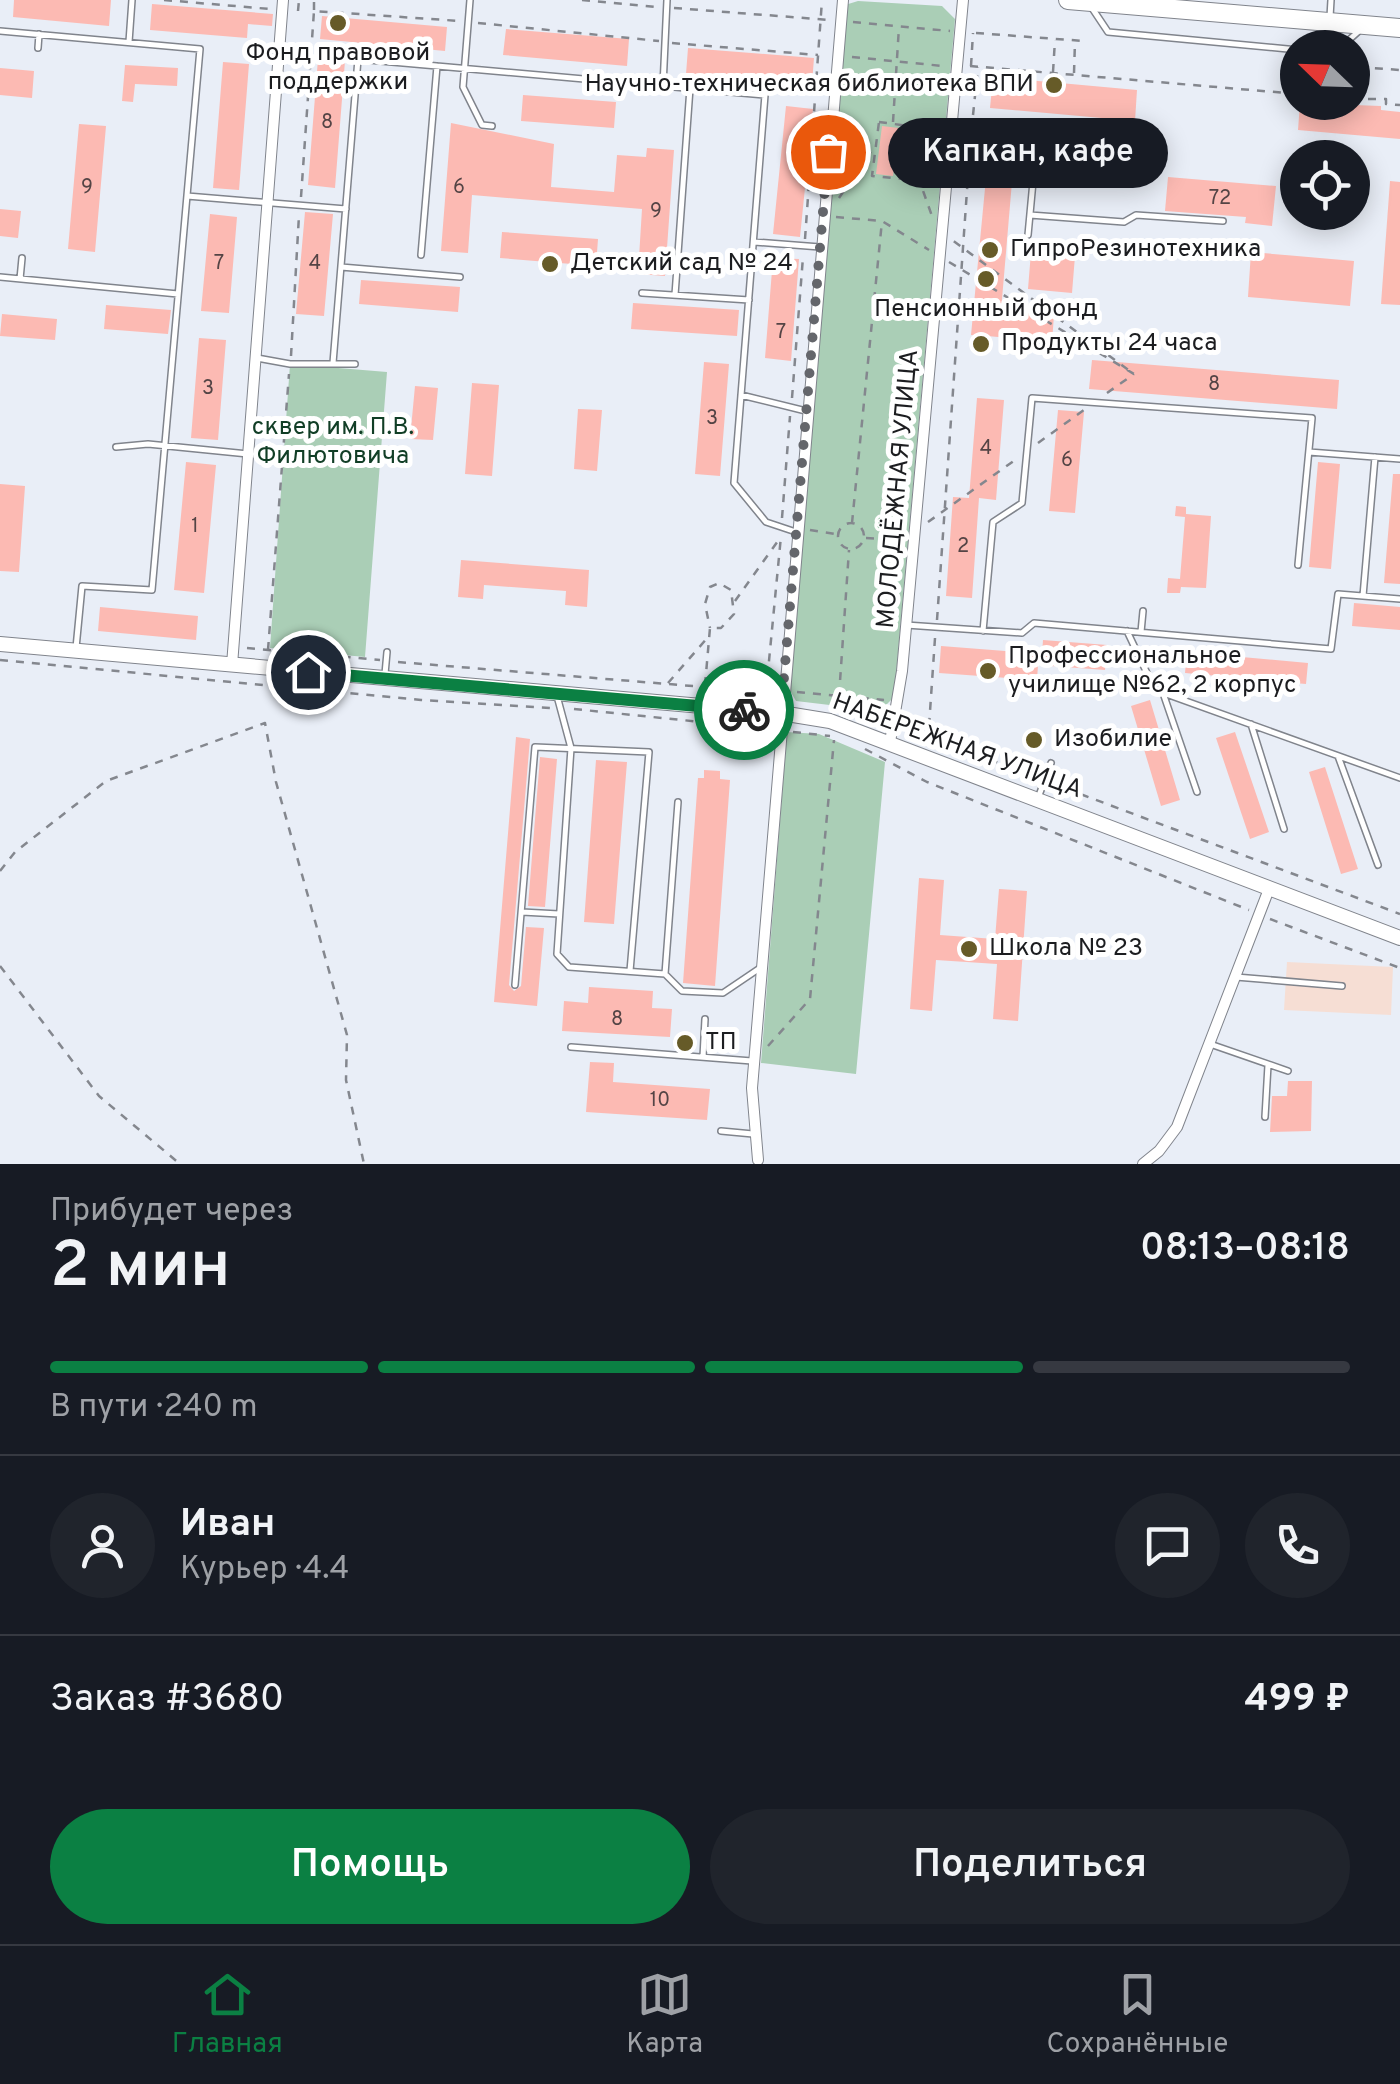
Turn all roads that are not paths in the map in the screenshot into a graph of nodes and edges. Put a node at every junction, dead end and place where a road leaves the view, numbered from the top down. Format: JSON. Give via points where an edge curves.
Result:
{"nodes":[{"id":1,"x":132,"y":0,"type":"edge"},
{"id":2,"x":283,"y":0,"type":"edge"},
{"id":3,"x":470,"y":0,"type":"edge"},
{"id":4,"x":843,"y":0,"type":"edge"},
{"id":5,"x":963,"y":0,"type":"edge"},
{"id":6,"x":1331,"y":0,"type":"edge"},
{"id":7,"x":1077,"y":1,"type":"edge"},
{"id":8,"x":667,"y":4,"type":"edge"},
{"id":9,"x":1330,"y":21,"type":"junction"},
{"id":10,"x":1366,"y":25,"type":"junction"},
{"id":11,"x":1400,"y":28,"type":"edge"},
{"id":12,"x":1360,"y":30,"type":"edge"},
{"id":13,"x":0,"y":31,"type":"edge"},
{"id":14,"x":40,"y":34,"type":"junction"},
{"id":15,"x":129,"y":43,"type":"junction"},
{"id":16,"x":38,"y":48,"type":"dead end"},
{"id":17,"x":1280,"y":48,"type":"edge"},
{"id":18,"x":438,"y":66,"type":"junction"},
{"id":19,"x":464,"y":68,"type":"junction"},
{"id":20,"x":663,"y":86,"type":"junction"},
{"id":21,"x":690,"y":88,"type":"junction"},
{"id":22,"x":949,"y":123,"type":"junction"},
{"id":23,"x":492,"y":126,"type":"dead end"},
{"id":24,"x":187,"y":196,"type":"junction"},
{"id":25,"x":270,"y":202,"type":"junction"},
{"id":26,"x":346,"y":208,"type":"junction"},
{"id":27,"x":1030,"y":215,"type":"junction"},
{"id":28,"x":1222,"y":222,"type":"dead end"},
{"id":29,"x":1028,"y":234,"type":"dead end"},
{"id":30,"x":754,"y":242,"type":"junction"},
{"id":31,"x":820,"y":246,"type":"junction"},
{"id":32,"x":422,"y":256,"type":"dead end"},
{"id":33,"x":22,"y":258,"type":"dead end"},
{"id":34,"x":341,"y":267,"type":"junction"},
{"id":35,"x":0,"y":277,"type":"edge"},
{"id":36,"x":460,"y":277,"type":"dead end"},
{"id":37,"x":20,"y":278,"type":"junction"},
{"id":38,"x":642,"y":293,"type":"dead end"},
{"id":39,"x":178,"y":294,"type":"junction"},
{"id":40,"x":675,"y":295,"type":"junction"},
{"id":41,"x":749,"y":300,"type":"junction"},
{"id":42,"x":257,"y":358,"type":"junction"},
{"id":43,"x":333,"y":363,"type":"junction"},
{"id":44,"x":355,"y":364,"type":"dead end"},
{"id":45,"x":741,"y":395,"type":"junction"},
{"id":46,"x":806,"y":411,"type":"junction"},
{"id":47,"x":164,"y":445,"type":"junction"},
{"id":48,"x":116,"y":448,"type":"dead end"},
{"id":49,"x":1309,"y":452,"type":"junction"},
{"id":50,"x":250,"y":454,"type":"junction"},
{"id":51,"x":1375,"y":457,"type":"junction"},
{"id":52,"x":1400,"y":459,"type":"edge"},
{"id":53,"x":796,"y":530,"type":"junction"},
{"id":54,"x":1298,"y":564,"type":"dead end"},
{"id":55,"x":1363,"y":596,"type":"junction"},
{"id":56,"x":1400,"y":599,"type":"edge"},
{"id":57,"x":1142,"y":611,"type":"dead end"},
{"id":58,"x":906,"y":625,"type":"junction"},
{"id":59,"x":984,"y":631,"type":"junction"},
{"id":60,"x":1127,"y":631,"type":"junction"},
{"id":61,"x":1140,"y":632,"type":"junction"},
{"id":62,"x":0,"y":644,"type":"edge"},
{"id":63,"x":75,"y":651,"type":"junction"},
{"id":64,"x":387,"y":652,"type":"dead end"},
{"id":65,"x":232,"y":665,"type":"junction"},
{"id":66,"x":385,"y":679,"type":"junction"},
{"id":67,"x":1162,"y":693,"type":"junction"},
{"id":68,"x":557,"y":701,"type":"junction"},
{"id":69,"x":781,"y":713,"type":"junction"},
{"id":70,"x":1251,"y":724,"type":"junction"},
{"id":71,"x":890,"y":742,"type":"junction"},
{"id":72,"x":571,"y":748,"type":"junction"},
{"id":73,"x":1338,"y":756,"type":"junction"},
{"id":74,"x":1051,"y":763,"type":"dead end"},
{"id":75,"x":1400,"y":778,"type":"edge"},
{"id":76,"x":1197,"y":792,"type":"dead end"},
{"id":77,"x":1038,"y":800,"type":"junction"},
{"id":78,"x":678,"y":802,"type":"dead end"},
{"id":79,"x":1284,"y":829,"type":"dead end"},
{"id":80,"x":1378,"y":865,"type":"dead end"},
{"id":81,"x":1270,"y":890,"type":"junction"},
{"id":82,"x":522,"y":912,"type":"junction"},
{"id":83,"x":560,"y":914,"type":"junction"},
{"id":84,"x":1400,"y":938,"type":"edge"},
{"id":85,"x":761,"y":968,"type":"junction"},
{"id":86,"x":630,"y":971,"type":"junction"},
{"id":87,"x":665,"y":974,"type":"junction"},
{"id":88,"x":1236,"y":976,"type":"junction"},
{"id":89,"x":516,"y":985,"type":"dead end"},
{"id":90,"x":1342,"y":986,"type":"dead end"},
{"id":91,"x":705,"y":1019,"type":"dead end"},
{"id":92,"x":1209,"y":1044,"type":"junction"},
{"id":93,"x":571,"y":1046,"type":"dead end"},
{"id":94,"x":703,"y":1057,"type":"junction"},
{"id":95,"x":758,"y":1057,"type":"junction"},
{"id":96,"x":1268,"y":1065,"type":"junction"},
{"id":97,"x":1288,"y":1071,"type":"dead end"},
{"id":98,"x":1265,"y":1117,"type":"dead end"},
{"id":99,"x":721,"y":1132,"type":"dead end"},
{"id":100,"x":755,"y":1134,"type":"junction"},
{"id":101,"x":758,"y":1160,"type":"dead end"},
{"id":102,"x":1143,"y":1164,"type":"edge"}],
"edges":[{"from":1,"to":15,"type":"lane"},
{"from":2,"to":25,"type":"street"},
{"from":3,"to":19,"type":"lane"},
{"from":4,"to":31,"type":"street"},
{"from":5,"to":22,"type":"street","name":"МОЛОДЁЖНАЯ УЛИЦА","via":[[967,33]]},
{"from":6,"to":9,"type":"lane"},
{"from":7,"to":9,"type":"main road"},
{"from":7,"to":17,"type":"lane","via":[[1108,32]]},
{"from":8,"to":20,"type":"lane"},
{"from":9,"to":10,"type":"main road"},
{"from":10,"to":11,"type":"main road"},
{"from":10,"to":12,"type":"lane"},
{"from":13,"to":14,"type":"lane"},
{"from":14,"to":15,"type":"lane"},
{"from":14,"to":16,"type":"lane"},
{"from":15,"to":24,"type":"lane","via":[[200,50]]},
{"from":18,"to":19,"type":"lane"},
{"from":18,"to":26,"type":"lane","via":[[358,59]]},
{"from":18,"to":32,"type":"lane"},
{"from":19,"to":20,"type":"lane"},
{"from":19,"to":23,"type":"lane","via":[[462,87],[482,126]]},
{"from":20,"to":21,"type":"lane"},
{"from":21,"to":30,"type":"lane","via":[[765,95]]},
{"from":21,"to":40,"type":"lane"},
{"from":22,"to":27,"type":"lane","via":[[989,134],[1024,126],[1037,139]]},
{"from":22,"to":58,"type":"street","name":"МОЛОДЁЖНАЯ УЛИЦА"},
{"from":24,"to":25,"type":"lane"},
{"from":24,"to":39,"type":"lane"},
{"from":25,"to":26,"type":"lane"},
{"from":25,"to":42,"type":"street"},
{"from":26,"to":34,"type":"lane"},
{"from":27,"to":28,"type":"lane"},
{"from":27,"to":29,"type":"lane"},
{"from":30,"to":31,"type":"lane"},
{"from":30,"to":41,"type":"lane"},
{"from":31,"to":46,"type":"street"},
{"from":33,"to":37,"type":"lane"},
{"from":34,"to":36,"type":"lane"},
{"from":34,"to":43,"type":"lane"},
{"from":35,"to":37,"type":"lane"},
{"from":37,"to":39,"type":"lane"},
{"from":38,"to":40,"type":"lane"},
{"from":39,"to":47,"type":"lane"},
{"from":40,"to":41,"type":"lane"},
{"from":41,"to":45,"type":"lane"},
{"from":42,"to":43,"type":"lane"},
{"from":42,"to":50,"type":"street"},
{"from":43,"to":44,"type":"lane"},
{"from":45,"to":46,"type":"lane"},
{"from":45,"to":53,"type":"lane","via":[[734,483],[766,522]]},
{"from":46,"to":53,"type":"street"},
{"from":47,"to":48,"type":"lane"},
{"from":47,"to":50,"type":"lane"},
{"from":47,"to":63,"type":"lane","via":[[152,590],[82,586]]},
{"from":49,"to":51,"type":"lane"},
{"from":49,"to":54,"type":"lane"},
{"from":49,"to":59,"type":"lane","via":[[1312,418],[1032,398],[1022,502],[993,522]]},
{"from":50,"to":65,"type":"street"},
{"from":51,"to":52,"type":"lane"},
{"from":51,"to":55,"type":"lane"},
{"from":53,"to":69,"type":"street"},
{"from":55,"to":56,"type":"lane"},
{"from":55,"to":61,"type":"lane","via":[[1338,594],[1331,649]]},
{"from":57,"to":61,"type":"lane"},
{"from":58,"to":59,"type":"lane"},
{"from":58,"to":71,"type":"street","name":"МОЛОДЁЖНАЯ УЛИЦА"},
{"from":59,"to":60,"type":"lane","via":[[1022,633],[1034,623]]},
{"from":60,"to":61,"type":"lane"},
{"from":60,"to":67,"type":"lane"},
{"from":62,"to":63,"type":"street","name":"НАБЕРЕЖНАЯ УЛИЦА"},
{"from":63,"to":65,"type":"street","name":"НАБЕРЕЖНАЯ УЛИЦА"},
{"from":64,"to":66,"type":"lane"},
{"from":65,"to":66,"type":"street","name":"НАБЕРЕЖНАЯ УЛИЦА"},
{"from":66,"to":68,"type":"street","name":"НАБЕРЕЖНАЯ УЛИЦА"},
{"from":67,"to":70,"type":"lane"},
{"from":67,"to":76,"type":"lane"},
{"from":68,"to":69,"type":"street","name":"НАБЕРЕЖНАЯ УЛИЦА"},
{"from":68,"to":72,"type":"lane"},
{"from":69,"to":71,"type":"street","name":"НАБЕРЕЖНАЯ УЛИЦА"},
{"from":69,"to":85,"type":"street"},
{"from":70,"to":73,"type":"lane"},
{"from":70,"to":79,"type":"lane"},
{"from":71,"to":77,"type":"street","name":"НАБЕРЕЖНАЯ УЛИЦА"},
{"from":72,"to":82,"type":"lane","via":[[535,746]]},
{"from":72,"to":83,"type":"lane"},
{"from":72,"to":86,"type":"lane","via":[[649,752]]},
{"from":73,"to":75,"type":"lane"},
{"from":73,"to":80,"type":"lane"},
{"from":74,"to":77,"type":"lane"},
{"from":77,"to":81,"type":"street","name":"НАБЕРЕЖНАЯ УЛИЦА"},
{"from":78,"to":87,"type":"lane"},
{"from":81,"to":84,"type":"street","name":"НАБЕРЕЖНАЯ УЛИЦА"},
{"from":81,"to":88,"type":"street"},
{"from":82,"to":83,"type":"lane"},
{"from":82,"to":89,"type":"lane"},
{"from":83,"to":86,"type":"lane","via":[[557,954],[568,968]]},
{"from":85,"to":87,"type":"lane","via":[[723,993],[682,991]]},
{"from":85,"to":95,"type":"street"},
{"from":86,"to":87,"type":"lane"},
{"from":88,"to":90,"type":"lane"},
{"from":88,"to":92,"type":"street"},
{"from":91,"to":94,"type":"lane"},
{"from":92,"to":96,"type":"lane"},
{"from":92,"to":102,"type":"street","via":[[1177,1126]]},
{"from":93,"to":94,"type":"lane"},
{"from":94,"to":95,"type":"lane"},
{"from":95,"to":100,"type":"street"},
{"from":96,"to":97,"type":"lane"},
{"from":96,"to":98,"type":"lane"},
{"from":99,"to":100,"type":"lane"},
{"from":100,"to":101,"type":"street"}]}
